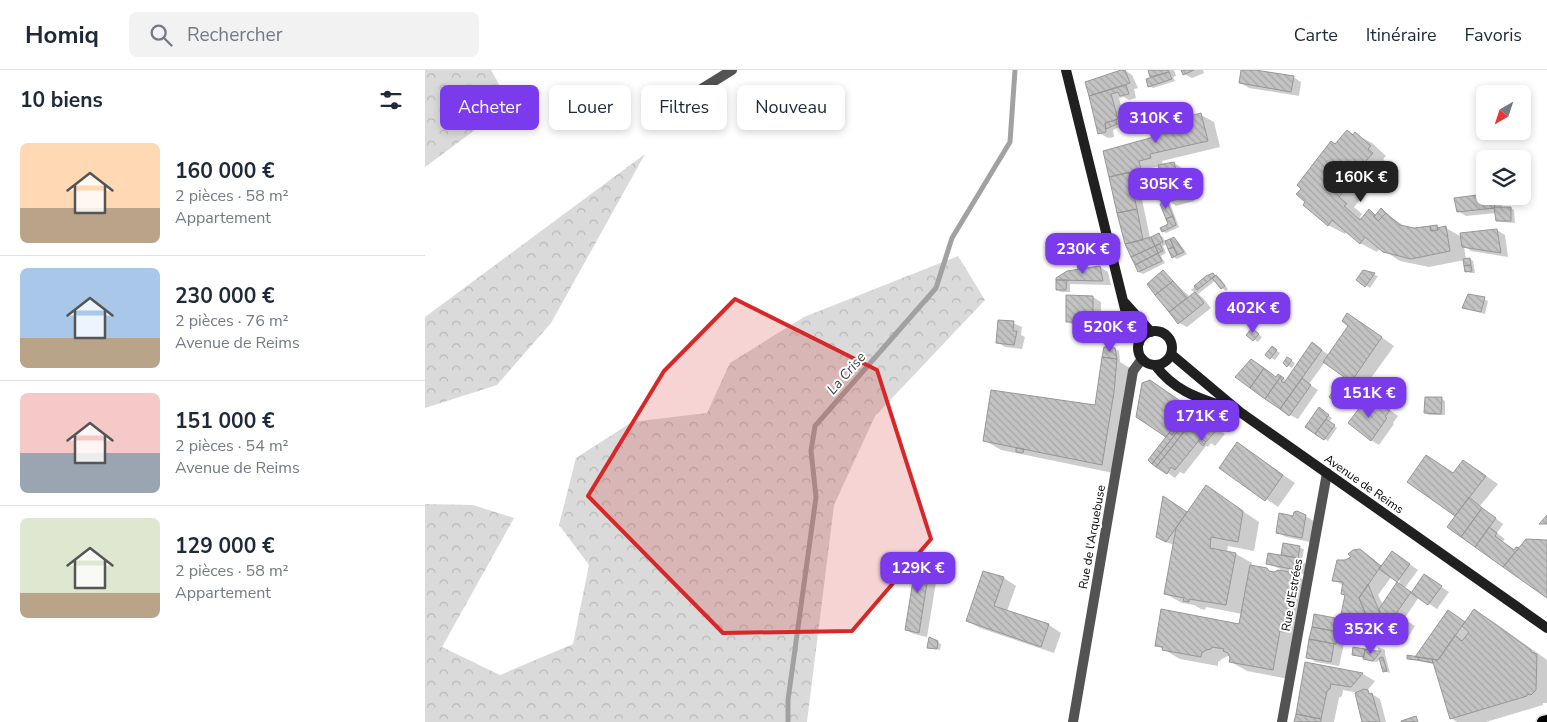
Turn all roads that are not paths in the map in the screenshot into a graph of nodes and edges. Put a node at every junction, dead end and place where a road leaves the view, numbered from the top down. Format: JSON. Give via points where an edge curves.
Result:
{"nodes":[{"id":1,"x":732,"y":70,"type":"edge"},
{"id":2,"x":1066,"y":70,"type":"edge"},
{"id":3,"x":708,"y":85,"type":"edge"},
{"id":4,"x":1124,"y":302,"type":"junction"},
{"id":5,"x":1151,"y":332,"type":"junction"},
{"id":6,"x":1139,"y":343,"type":"junction"},
{"id":7,"x":1171,"y":354,"type":"junction"},
{"id":8,"x":1142,"y":359,"type":"junction"},
{"id":9,"x":1155,"y":365,"type":"junction"},
{"id":10,"x":1240,"y":412,"type":"junction"},
{"id":11,"x":1327,"y":474,"type":"junction"},
{"id":12,"x":1547,"y":628,"type":"edge"},
{"id":13,"x":1073,"y":722,"type":"edge"},
{"id":14,"x":1282,"y":722,"type":"edge"}],
"edges":[{"from":1,"to":3,"type":"street"},
{"from":2,"to":4,"type":"main road"},
{"from":4,"to":5,"type":"main road"},
{"from":4,"to":6,"type":"main road"},
{"from":5,"to":6,"type":"main road"},
{"from":5,"to":7,"type":"main road","via":[[1161,333],[1169,339]]},
{"from":6,"to":8,"type":"main road"},
{"from":7,"to":9,"type":"main road","via":[[1165,362]]},
{"from":7,"to":10,"type":"main road","name":"Avenue de Reims"},
{"from":8,"to":9,"type":"main road"},
{"from":8,"to":13,"type":"street","name":"Rue de l'Arquebuse","via":[[1133,371]]},
{"from":9,"to":10,"type":"main road","via":[[1165,378],[1191,395]]},
{"from":10,"to":11,"type":"main road","name":"Avenue de Reims"},
{"from":11,"to":12,"type":"main road","name":"Avenue de Reims"},
{"from":11,"to":14,"type":"street","name":"Rue d'Estrées"}]}
